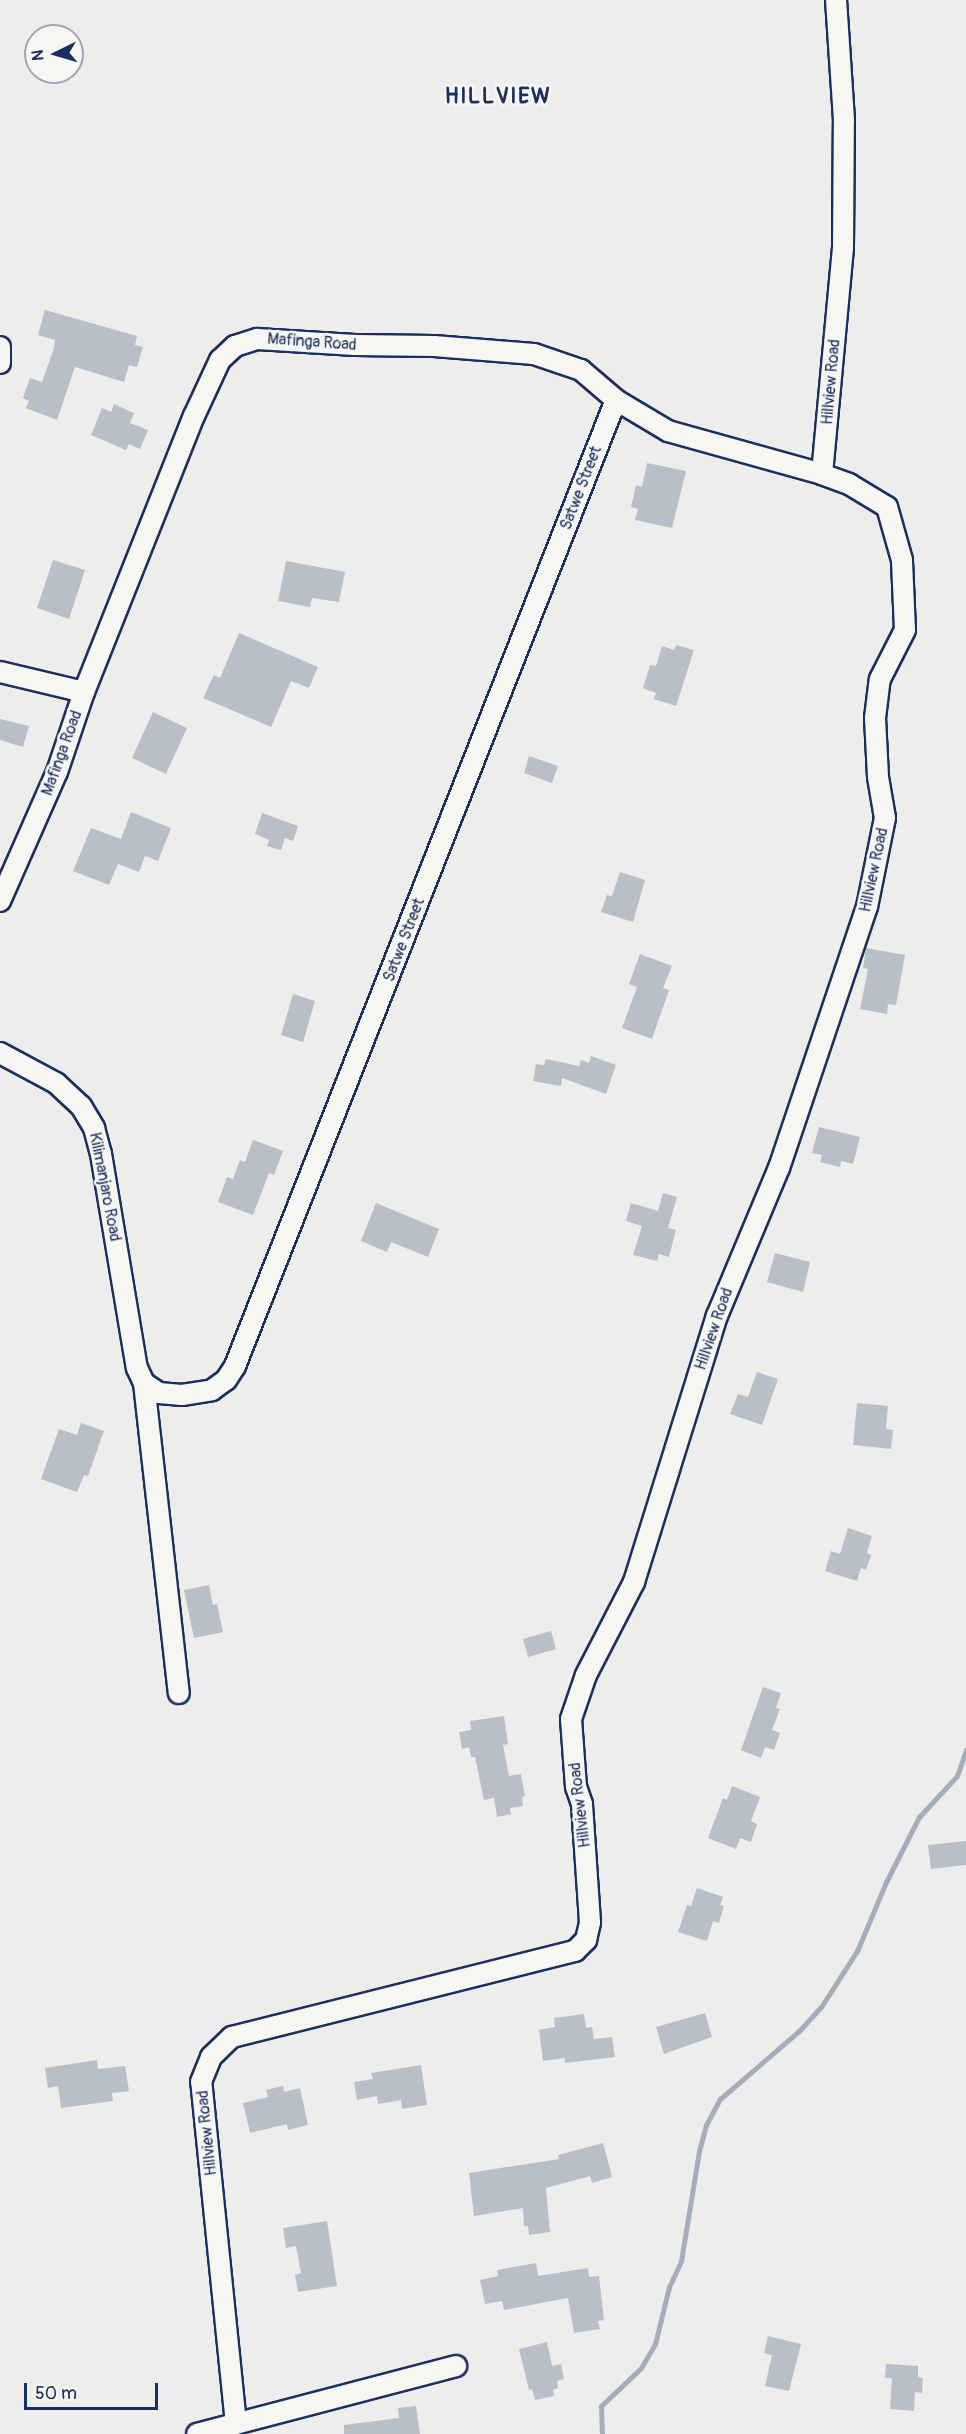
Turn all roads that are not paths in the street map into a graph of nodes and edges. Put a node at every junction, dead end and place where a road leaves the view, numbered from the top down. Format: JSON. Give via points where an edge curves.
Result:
{"nodes":[{"id":1,"x":836,"y":0,"type":"edge"},
{"id":2,"x":0,"y":347,"type":"edge"},
{"id":3,"x":0,"y":363,"type":"edge"},
{"id":4,"x":616,"y":400,"type":"junction"},
{"id":5,"x":822,"y":474,"type":"junction"},
{"id":6,"x":0,"y":672,"type":"edge"},
{"id":7,"x":84,"y":692,"type":"junction"},
{"id":8,"x":0,"y":901,"type":"edge"},
{"id":9,"x":0,"y":1053,"type":"edge"},
{"id":10,"x":141,"y":1376,"type":"junction"},
{"id":11,"x":179,"y":1693,"type":"dead end"},
{"id":12,"x":456,"y":2366,"type":"dead end"},
{"id":13,"x":236,"y":2424,"type":"junction"},
{"id":14,"x":197,"y":2434,"type":"edge"}],
"edges":[{"from":1,"to":5,"type":"street","name":"Hillview Road","via":[[844,120],[843,248]]},
{"from":2,"to":3,"type":"street"},
{"from":4,"to":5,"type":"street","name":"Mafinga Road","via":[[668,431]]},
{"from":4,"to":7,"type":"street","name":"Mafinga Road","via":[[581,370],[534,354],[257,339],[235,346],[220,360],[194,416]]},
{"from":4,"to":10,"type":"street","name":"Satwe Street","via":[[235,1366],[226,1380],[212,1390],[182,1395],[159,1393]]},
{"from":5,"to":13,"type":"street","name":"Hillview Road","via":[[849,484],[887,507],[902,560],[905,630],[880,679],[875,718],[885,818],[852,959],[796,1110],[779,1168],[717,1316],[634,1582],[586,1675],[571,1719],[576,1787],[582,1804],[590,1922],[586,1940],[575,1951],[232,2037],[211,2057],[201,2082]]},
{"from":6,"to":7,"type":"street"},
{"from":7,"to":8,"type":"street","name":"Mafinga Road","via":[[57,772]]},
{"from":9,"to":10,"type":"street","name":"Kilimanjaro Road","via":[[56,1083],[81,1106],[94,1128]]},
{"from":10,"to":11,"type":"street","name":"Kilimanjaro Road"},
{"from":12,"to":13,"type":"street"},
{"from":13,"to":14,"type":"street"}]}
